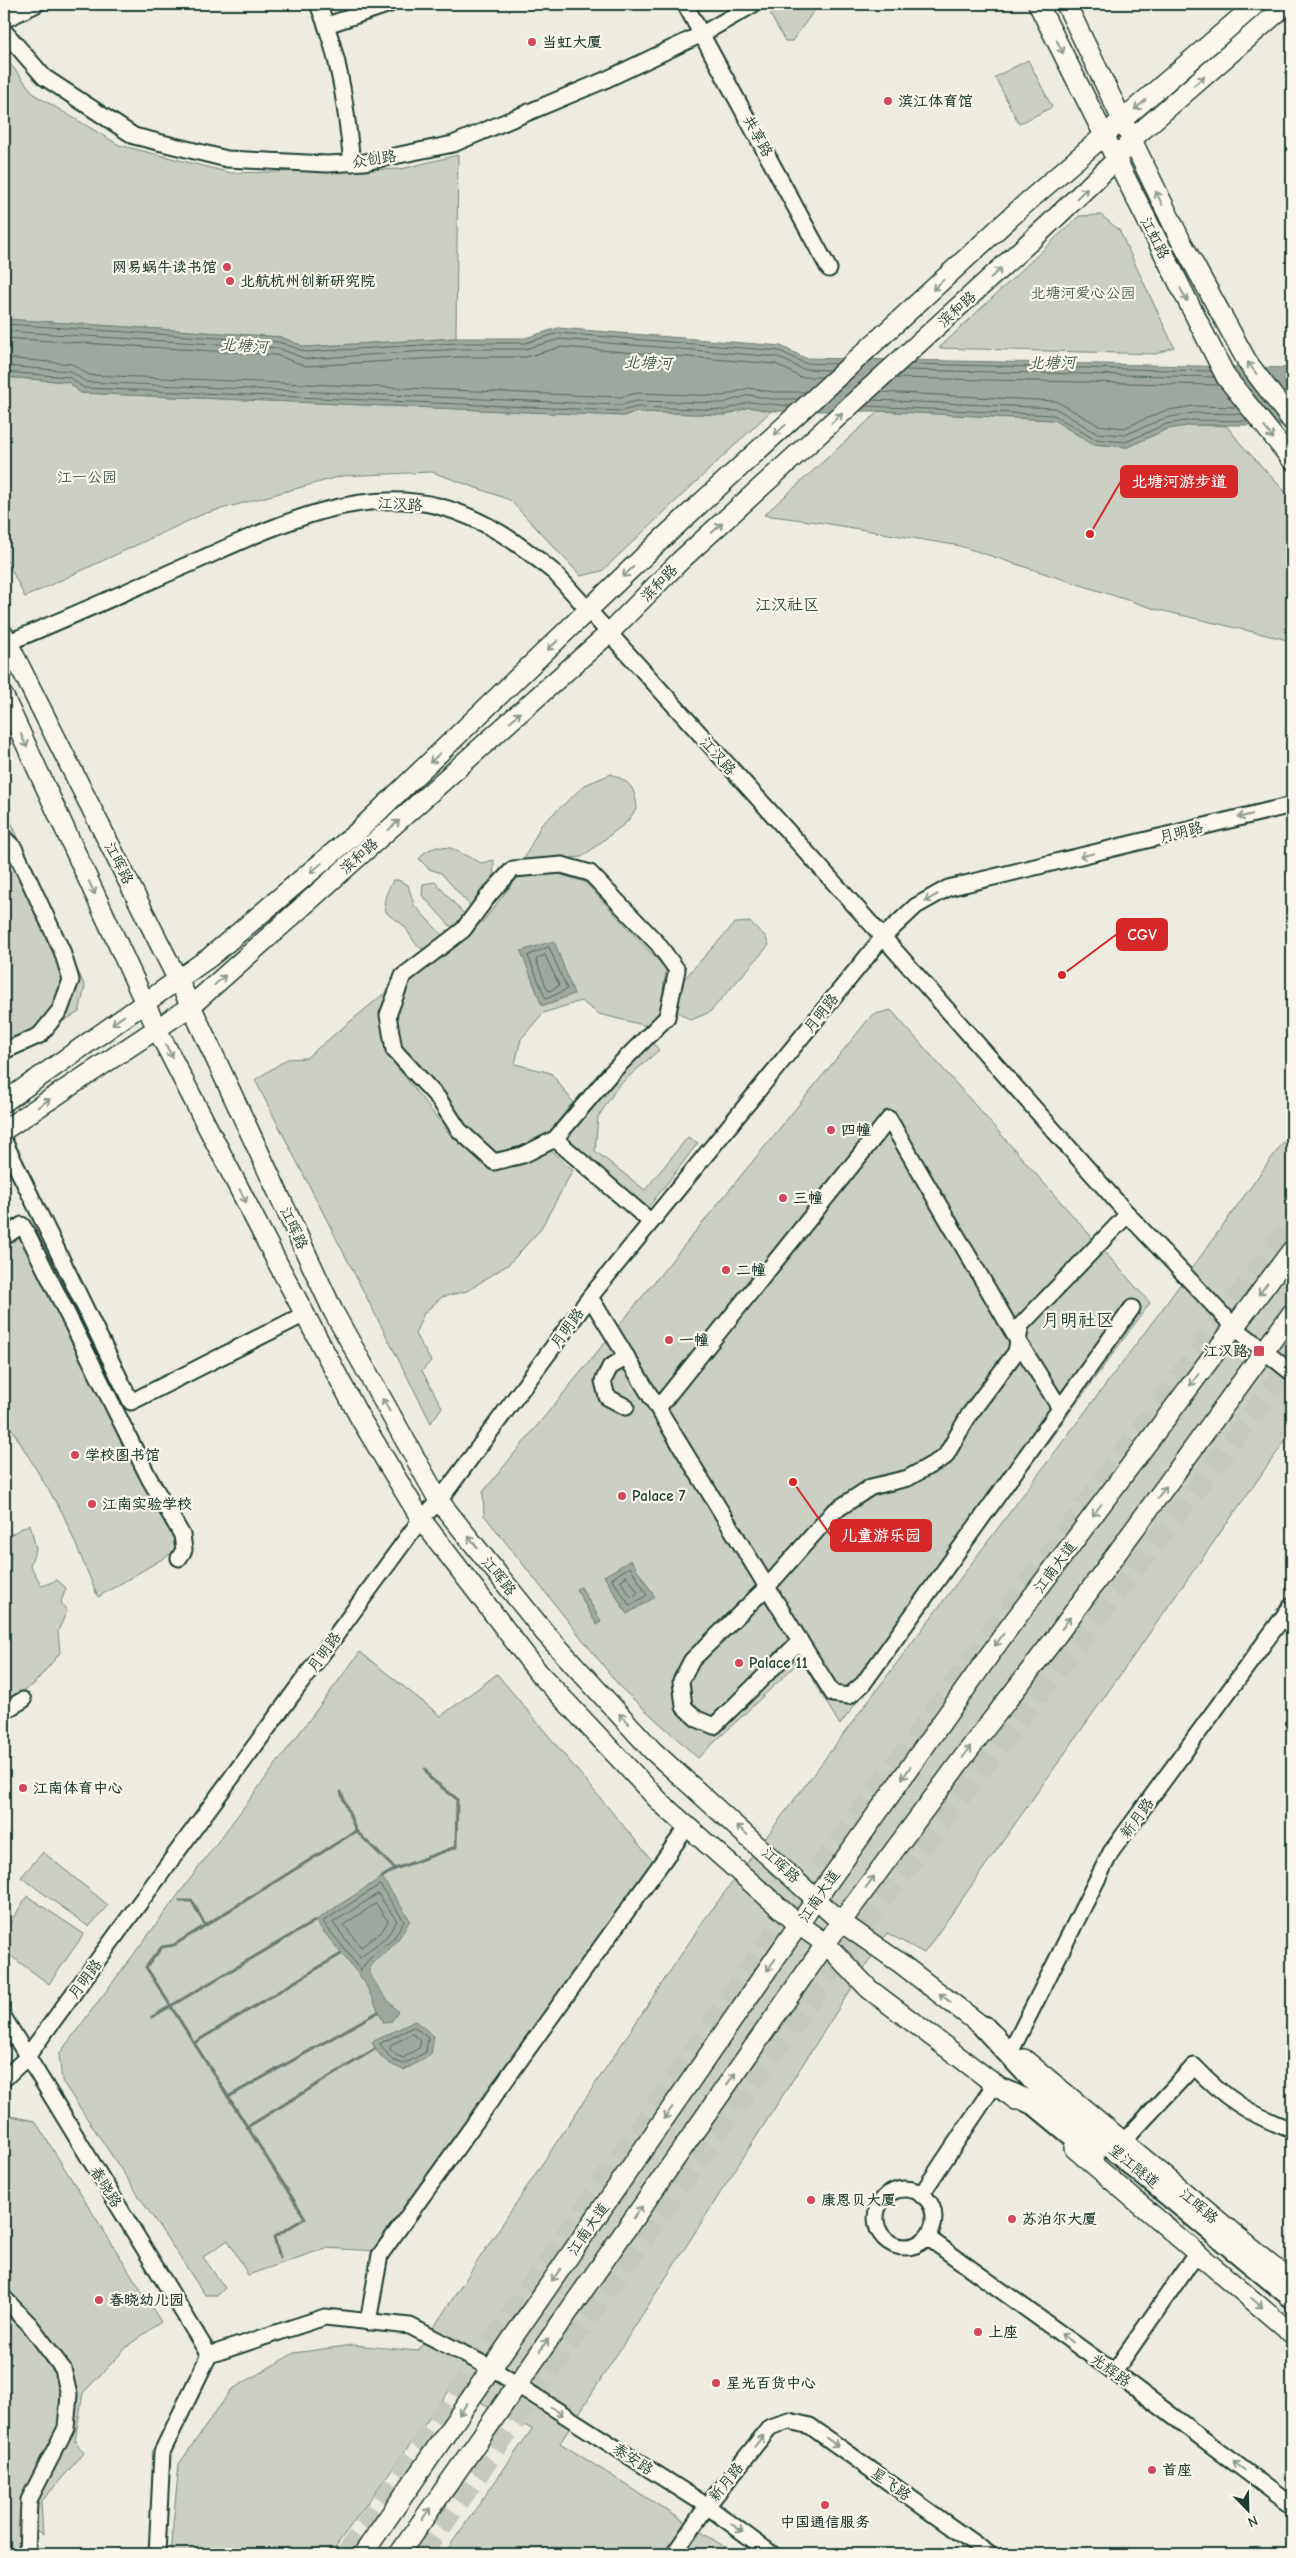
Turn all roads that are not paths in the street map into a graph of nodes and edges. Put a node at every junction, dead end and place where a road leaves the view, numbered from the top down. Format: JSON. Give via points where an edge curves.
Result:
{"nodes":[{"id":1,"x":37,"y":4,"type":"edge"},
{"id":2,"x":318,"y":4,"type":"edge"},
{"id":3,"x":390,"y":4,"type":"edge"},
{"id":4,"x":685,"y":4,"type":"edge"},
{"id":5,"x":754,"y":4,"type":"edge"},
{"id":6,"x":1038,"y":4,"type":"edge"},
{"id":7,"x":1066,"y":4,"type":"edge"},
{"id":8,"x":1256,"y":4,"type":"edge"},
{"id":9,"x":1287,"y":4,"type":"edge"},
{"id":10,"x":4,"y":20,"type":"edge"},
{"id":11,"x":327,"y":25,"type":"junction"},
{"id":12,"x":4,"y":31,"type":"edge"},
{"id":13,"x":702,"y":34,"type":"junction"},
{"id":14,"x":1121,"y":121,"type":"junction"},
{"id":15,"x":1104,"y":136,"type":"junction"},
{"id":16,"x":1131,"y":140,"type":"junction"},
{"id":17,"x":1116,"y":160,"type":"junction"},
{"id":18,"x":352,"y":163,"type":"junction"},
{"id":19,"x":829,"y":269,"type":"dead end"},
{"id":20,"x":1292,"y":421,"type":"edge"},
{"id":21,"x":1292,"y":460,"type":"edge"},
{"id":22,"x":588,"y":612,"type":"junction"},
{"id":23,"x":608,"y":634,"type":"junction"},
{"id":24,"x":5,"y":641,"type":"edge"},
{"id":25,"x":4,"y":697,"type":"edge"},
{"id":26,"x":1292,"y":805,"type":"edge"},
{"id":27,"x":4,"y":838,"type":"edge"},
{"id":28,"x":883,"y":937,"type":"junction"},
{"id":29,"x":178,"y":982,"type":"junction"},
{"id":30,"x":144,"y":1002,"type":"junction"},
{"id":31,"x":191,"y":1006,"type":"junction"},
{"id":32,"x":157,"y":1029,"type":"junction"},
{"id":33,"x":4,"y":1051,"type":"edge"},
{"id":34,"x":4,"y":1102,"type":"edge"},
{"id":35,"x":4,"y":1130,"type":"edge"},
{"id":36,"x":555,"y":1139,"type":"junction"},
{"id":37,"x":4,"y":1141,"type":"edge"},
{"id":38,"x":1128,"y":1214,"type":"junction"},
{"id":39,"x":651,"y":1222,"type":"junction"},
{"id":40,"x":4,"y":1236,"type":"edge"},
{"id":41,"x":1292,"y":1250,"type":"edge"},
{"id":42,"x":590,"y":1297,"type":"junction"},
{"id":43,"x":1132,"y":1308,"type":"dead end"},
{"id":44,"x":1292,"y":1313,"type":"edge"},
{"id":45,"x":305,"y":1314,"type":"junction"},
{"id":46,"x":1234,"y":1327,"type":"junction"},
{"id":47,"x":1018,"y":1341,"type":"junction"},
{"id":48,"x":1264,"y":1351,"type":"junction"},
{"id":49,"x":627,"y":1356,"type":"junction"},
{"id":50,"x":1292,"y":1373,"type":"edge"},
{"id":51,"x":626,"y":1407,"type":"dead end"},
{"id":52,"x":658,"y":1408,"type":"junction"},
{"id":53,"x":1060,"y":1408,"type":"junction"},
{"id":54,"x":440,"y":1501,"type":"junction"},
{"id":55,"x":421,"y":1519,"type":"junction"},
{"id":56,"x":179,"y":1558,"type":"dead end"},
{"id":57,"x":768,"y":1586,"type":"junction"},
{"id":58,"x":1292,"y":1605,"type":"edge"},
{"id":59,"x":800,"y":1641,"type":"junction"},
{"id":60,"x":23,"y":1700,"type":"dead end"},
{"id":61,"x":4,"y":1711,"type":"edge"},
{"id":62,"x":688,"y":1826,"type":"junction"},
{"id":63,"x":817,"y":1898,"type":"junction"},
{"id":64,"x":841,"y":1922,"type":"junction"},
{"id":65,"x":799,"y":1925,"type":"junction"},
{"id":66,"x":826,"y":1944,"type":"junction"},
{"id":67,"x":4,"y":2018,"type":"edge"},
{"id":68,"x":984,"y":2027,"type":"junction"},
{"id":69,"x":1012,"y":2049,"type":"junction"},
{"id":70,"x":26,"y":2058,"type":"junction"},
{"id":71,"x":4,"y":2079,"type":"edge"},
{"id":72,"x":1001,"y":2088,"type":"junction"},
{"id":73,"x":1292,"y":2130,"type":"edge"},
{"id":74,"x":1123,"y":2142,"type":"junction"},
{"id":75,"x":921,"y":2195,"type":"junction"},
{"id":76,"x":927,"y":2237,"type":"junction"},
{"id":77,"x":1198,"y":2251,"type":"junction"},
{"id":78,"x":1292,"y":2282,"type":"edge"},
{"id":79,"x":1292,"y":2297,"type":"edge"},
{"id":80,"x":4,"y":2298,"type":"edge"},
{"id":81,"x":1292,"y":2314,"type":"edge"},
{"id":82,"x":368,"y":2322,"type":"junction"},
{"id":83,"x":1292,"y":2334,"type":"edge"},
{"id":84,"x":209,"y":2355,"type":"junction"},
{"id":85,"x":491,"y":2368,"type":"junction"},
{"id":86,"x":1114,"y":2372,"type":"junction"},
{"id":87,"x":516,"y":2384,"type":"junction"},
{"id":88,"x":789,"y":2421,"type":"joint"},
{"id":89,"x":707,"y":2506,"type":"junction"},
{"id":90,"x":1292,"y":2506,"type":"edge"},
{"id":91,"x":28,"y":2554,"type":"edge"},
{"id":92,"x":157,"y":2554,"type":"edge"},
{"id":93,"x":362,"y":2554,"type":"edge"},
{"id":94,"x":399,"y":2554,"type":"edge"},
{"id":95,"x":674,"y":2554,"type":"edge"},
{"id":96,"x":772,"y":2554,"type":"edge"},
{"id":97,"x":990,"y":2554,"type":"edge"}],
"edges":[{"from":1,"to":10,"type":"street"},
{"from":2,"to":11,"type":"street"},
{"from":3,"to":11,"type":"street"},
{"from":4,"to":13,"type":"street","name":"共享路"},
{"from":5,"to":13,"type":"street","name":"众创路"},
{"from":6,"to":15,"type":"main road","name":"江虹路","one_way":true},
{"from":7,"to":14,"type":"main road","name":"江虹路"},
{"from":8,"to":14,"type":"main road","name":"滨和路","one_way":true},
{"from":16,"to":9,"type":"main road","name":"滨和路","one_way":true},
{"from":11,"to":18,"type":"street","via":[[344,89]]},
{"from":12,"to":18,"type":"street","name":"众创路","via":[[44,77],[134,136],[227,159]]},
{"from":13,"to":18,"type":"street","name":"众创路","via":[[453,144]]},
{"from":13,"to":19,"type":"street","name":"共享路"},
{"from":14,"to":15,"type":"main road","name":"滨和路"},
{"from":14,"to":16,"type":"main road","name":"江虹路"},
{"from":15,"to":17,"type":"main road","name":"江虹路"},
{"from":15,"to":22,"type":"main road","name":"滨和路","one_way":true,"via":[[1025,204],[663,538]]},
{"from":16,"to":17,"type":"main road","name":"滨和路"},
{"from":20,"to":16,"type":"main road","name":"江虹路","one_way":true,"via":[[1248,363],[1181,241]]},
{"from":17,"to":21,"type":"main road","name":"江虹路","one_way":true,"via":[[1226,377]]},
{"from":23,"to":17,"type":"main road","name":"滨和路","one_way":true,"via":[[681,560]]},
{"from":22,"to":23,"type":"street","name":"江汉路"},
{"from":22,"to":24,"type":"street","name":"江汉路","via":[[555,573],[520,544],[482,522],[437,506],[363,502],[318,512],[252,536]]},
{"from":22,"to":29,"type":"main road","name":"滨和路","one_way":true,"via":[[355,834]]},
{"from":23,"to":28,"type":"street","name":"江汉路"},
{"from":31,"to":23,"type":"main road","name":"滨和路","one_way":true},
{"from":24,"to":29,"type":"main road","name":"江晖路"},
{"from":25,"to":30,"type":"main road","name":"江晖路","one_way":true},
{"from":26,"to":28,"type":"street","name":"月明路","one_way":true,"via":[[948,888],[916,906]]},
{"from":27,"to":33,"type":"street","via":[[14,848],[62,951],[70,980],[60,1010],[40,1035]]},
{"from":28,"to":38,"type":"street","name":"江汉路"},
{"from":28,"to":39,"type":"street","name":"月明路"},
{"from":29,"to":30,"type":"main road","name":"滨和路"},
{"from":29,"to":31,"type":"main road","name":"江晖路"},
{"from":30,"to":32,"type":"main road","name":"江晖路"},
{"from":30,"to":34,"type":"main road","name":"滨和路","one_way":true},
{"from":31,"to":32,"type":"main road","name":"滨和路"},
{"from":54,"to":31,"type":"main road","name":"江晖路","one_way":true,"via":[[333,1311]]},
{"from":35,"to":32,"type":"main road","name":"滨和路","one_way":true},
{"from":32,"to":45,"type":"main road","name":"江晖路","one_way":true},
{"from":36,"to":36,"type":"street","via":[[611,1073],[667,1017],[677,970],[658,944],[590,873],[562,865],[513,869],[463,930],[403,976],[388,1015],[394,1050],[438,1098],[459,1130],[494,1162],[523,1155]]},
{"from":36,"to":39,"type":"street"},
{"from":37,"to":45,"type":"street","via":[[131,1402]]},
{"from":38,"to":46,"type":"street","name":"江汉路"},
{"from":38,"to":47,"type":"street","via":[[1021,1325]]},
{"from":39,"to":42,"type":"street","name":"月明路"},
{"from":40,"to":56,"type":"street","via":[[22,1225],[149,1478],[182,1535],[184,1550]]},
{"from":41,"to":46,"type":"main road","name":"江南大道","one_way":true},
{"from":42,"to":49,"type":"street"},
{"from":42,"to":54,"type":"street","name":"月明路"},
{"from":43,"to":53,"type":"street"},
{"from":44,"to":48,"type":"main road","name":"江南大道"},
{"from":45,"to":55,"type":"main road","name":"江晖路","via":[[360,1418]]},
{"from":46,"to":48,"type":"street","name":"江汉路"},
{"from":46,"to":63,"type":"main road","name":"江南大道","one_way":true,"via":[[1004,1633]]},
{"from":47,"to":52,"type":"street","via":[[889,1119]]},
{"from":47,"to":53,"type":"street"},
{"from":47,"to":57,"type":"street","via":[[1016,1352],[969,1415],[945,1457],[908,1478],[871,1487],[834,1512]]},
{"from":48,"to":50,"type":"street","name":"江汉路"},
{"from":64,"to":48,"type":"main road","name":"江南大道","one_way":true,"via":[[1052,1642]]},
{"from":49,"to":51,"type":"street","via":[[610,1368],[603,1381],[607,1397]]},
{"from":49,"to":52,"type":"street"},
{"from":52,"to":57,"type":"street"},
{"from":53,"to":59,"type":"street","via":[[864,1684],[849,1696],[833,1694]]},
{"from":54,"to":55,"type":"street","name":"月明路"},
{"from":63,"to":54,"type":"main road","name":"江晖路","one_way":true,"via":[[652,1750],[544,1633]]},
{"from":55,"to":62,"type":"main road","name":"江晖路","via":[[538,1672],[662,1804]]},
{"from":55,"to":70,"type":"street","name":"月明路"},
{"from":57,"to":59,"type":"street"},
{"from":57,"to":59,"type":"street","via":[[692,1660],[682,1681],[684,1706],[697,1719],[714,1726]]},
{"from":58,"to":69,"type":"street","name":"新月路","via":[[1111,1852]]},
{"from":60,"to":61,"type":"street"},
{"from":62,"to":65,"type":"main road","name":"江晖路"},
{"from":62,"to":82,"type":"street","via":[[380,2255]]},
{"from":63,"to":64,"type":"main road","name":"江晖路"},
{"from":63,"to":65,"type":"main road","name":"江南大道"},
{"from":64,"to":66,"type":"main road","name":"江南大道"},
{"from":68,"to":64,"type":"main road","name":"江晖路","one_way":true},
{"from":65,"to":66,"type":"main road","name":"江晖路"},
{"from":65,"to":85,"type":"main road","name":"江南大道","one_way":true},
{"from":66,"to":72,"type":"main road","name":"江晖路","via":[[870,1989]]},
{"from":87,"to":66,"type":"main road","name":"江南大道","one_way":true},
{"from":67,"to":70,"type":"street","name":"春晓路"},
{"from":68,"to":69,"type":"main road","name":"江晖路"},
{"from":68,"to":79,"type":"highway","name":"望江隧道","via":[[1047,2095]]},
{"from":69,"to":74,"type":"main road","name":"江晖路"},
{"from":70,"to":71,"type":"street","name":"月明路"},
{"from":70,"to":84,"type":"street","name":"春晓路"},
{"from":72,"to":75,"type":"street"},
{"from":72,"to":77,"type":"main road","name":"江晖路"},
{"from":72,"to":81,"type":"highway","name":"望江隧道","via":[[1036,2106]]},
{"from":73,"to":74,"type":"street","via":[[1246,2110],[1218,2091],[1194,2066]]},
{"from":74,"to":78,"type":"main road","name":"江晖路"},
{"from":75,"to":76,"type":"street","via":[[933,2209],[932,2228]]},
{"from":75,"to":76,"type":"street","via":[[905,2189],[888,2195],[882,2201],[876,2219],[879,2229],[891,2243],[910,2246]]},
{"from":86,"to":76,"type":"street","name":"光辉路","one_way":true},
{"from":77,"to":83,"type":"main road","name":"江晖路","one_way":true},
{"from":77,"to":86,"type":"street"},
{"from":80,"to":91,"type":"street","via":[[30,2325],[63,2369],[69,2395],[66,2428],[29,2500]]},
{"from":82,"to":84,"type":"street","via":[[326,2317]]},
{"from":82,"to":85,"type":"street","via":[[410,2326]]},
{"from":84,"to":92,"type":"street","via":[[162,2452]]},
{"from":85,"to":87,"type":"street","name":"泰安路"},
{"from":85,"to":93,"type":"main road","name":"江南大道","one_way":true},
{"from":90,"to":86,"type":"street","name":"光辉路","one_way":true},
{"from":87,"to":89,"type":"street","name":"泰安路","one_way":true},
{"from":94,"to":87,"type":"main road","name":"江南大道","one_way":true},
{"from":89,"to":88,"type":"street","name":"新月路","one_way":true,"via":[[770,2427]]},
{"from":88,"to":97,"type":"street","name":"星飞路","one_way":true,"via":[[810,2426]]},
{"from":89,"to":95,"type":"street","name":"新月路"},
{"from":89,"to":96,"type":"street","name":"泰安路","one_way":true}]}
